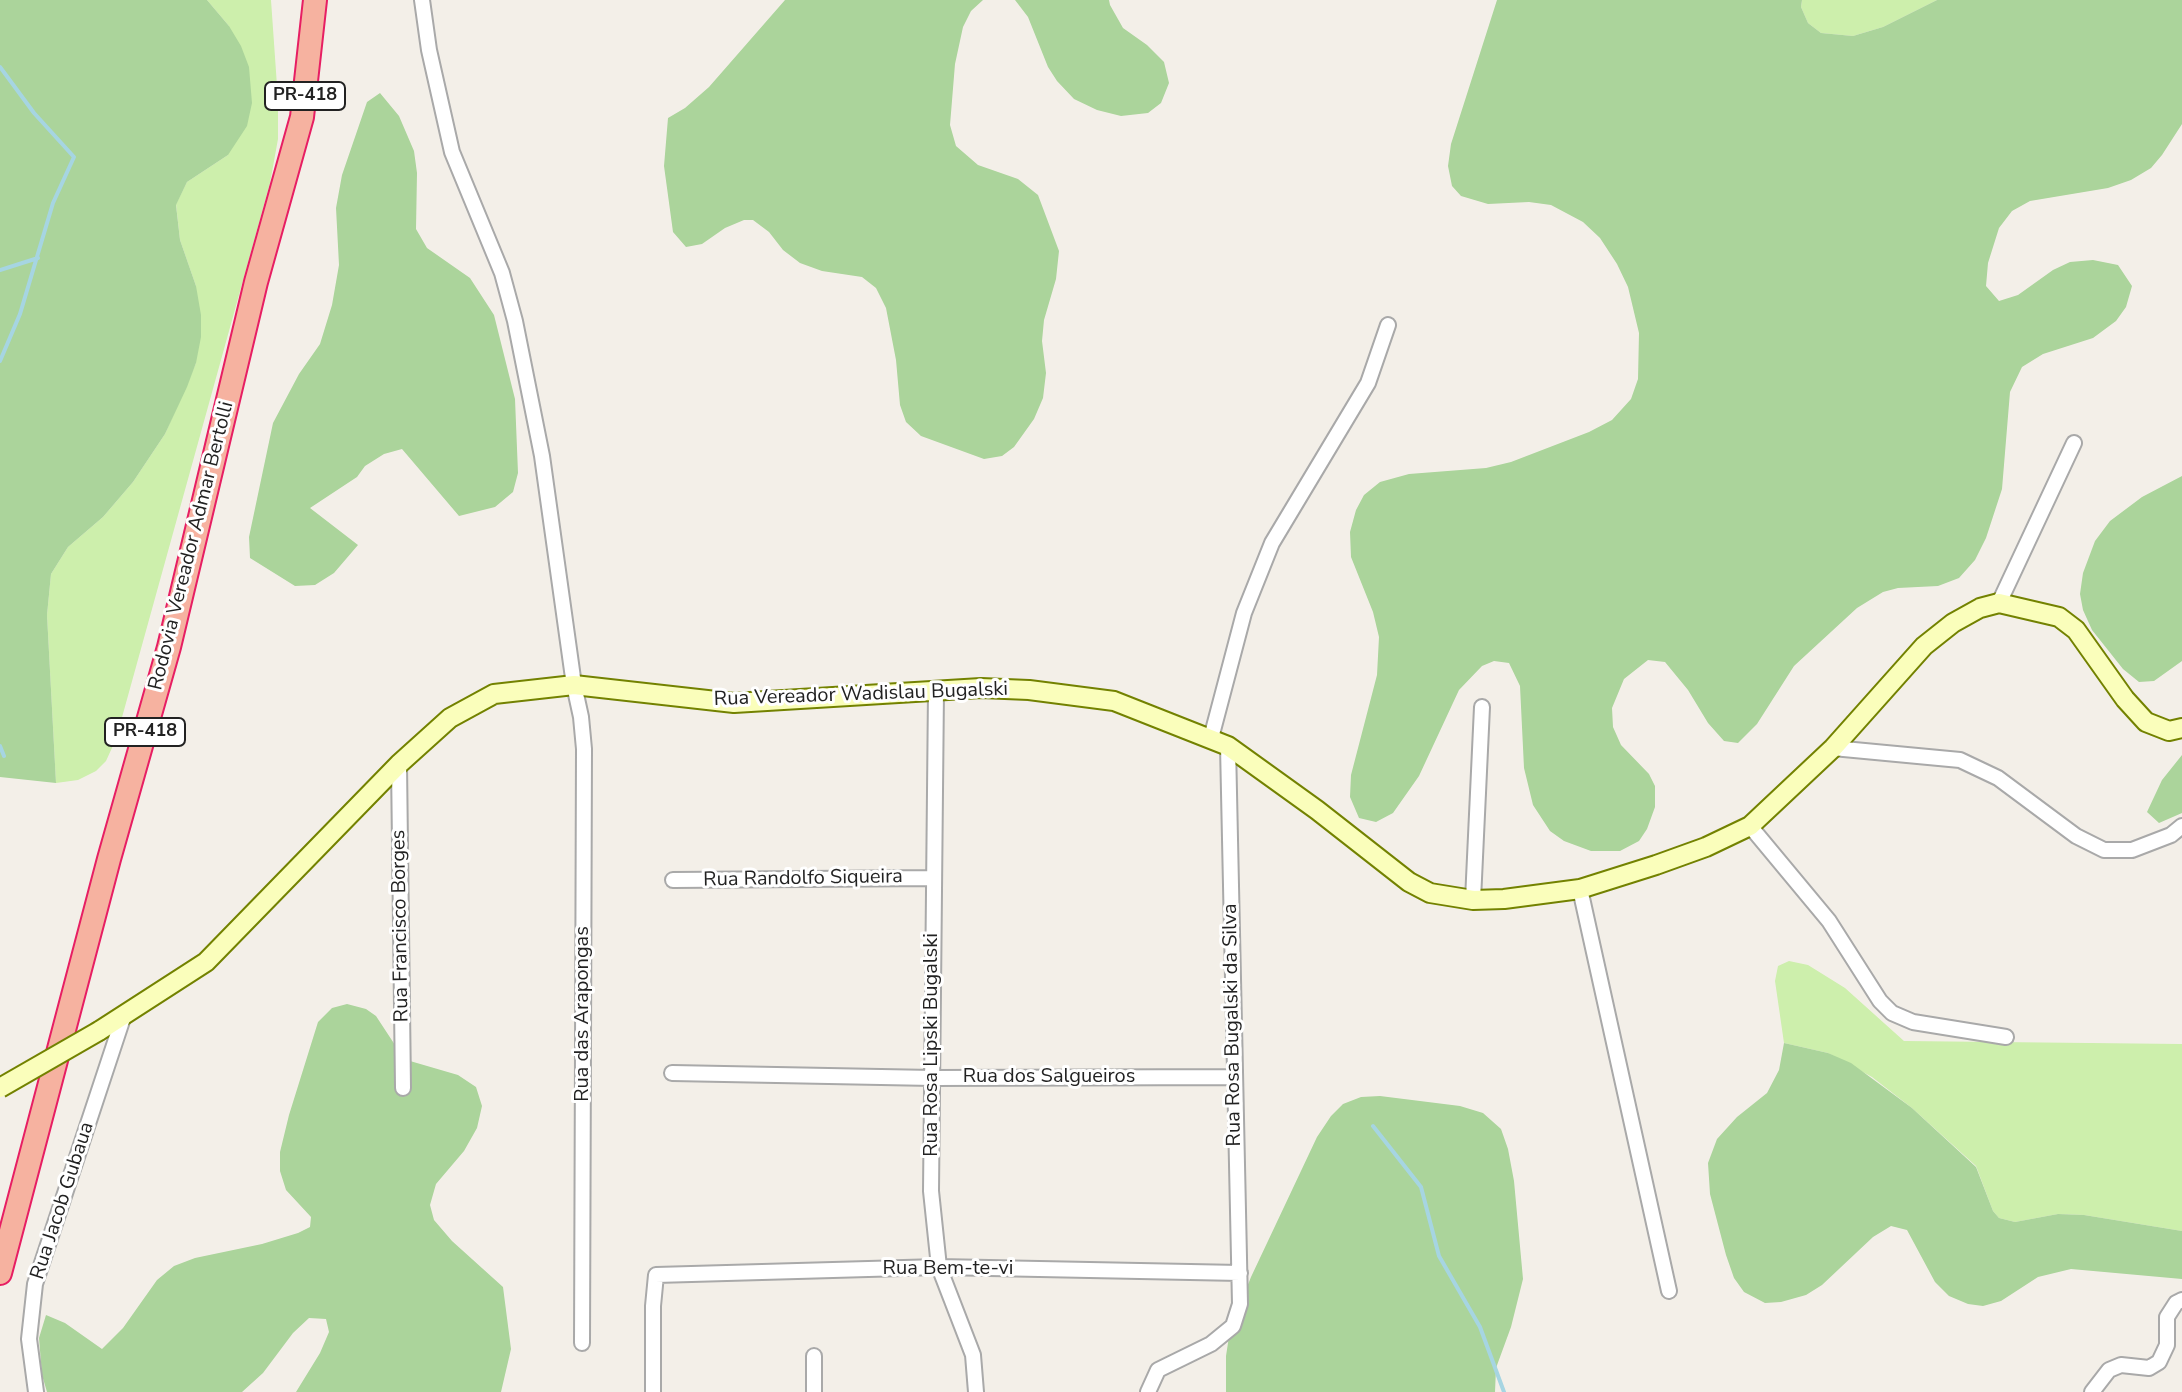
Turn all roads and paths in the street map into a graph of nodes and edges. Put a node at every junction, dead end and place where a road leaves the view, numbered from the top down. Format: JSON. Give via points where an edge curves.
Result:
{"nodes":[{"id":1,"x":315,"y":0,"type":"edge"},
{"id":2,"x":422,"y":0,"type":"edge"},
{"id":3,"x":1388,"y":325,"type":"dead end"},
{"id":4,"x":2074,"y":443,"type":"dead end"},
{"id":5,"x":1999,"y":603,"type":"junction"},
{"id":6,"x":574,"y":685,"type":"junction"},
{"id":7,"x":936,"y":691,"type":"junction"},
{"id":8,"x":1482,"y":707,"type":"dead end"},
{"id":9,"x":2182,"y":728,"type":"edge"},
{"id":10,"x":1220,"y":742,"type":"junction"},
{"id":11,"x":1833,"y":748,"type":"junction"},
{"id":12,"x":399,"y":764,"type":"junction"},
{"id":13,"x":1750,"y":826,"type":"junction"},
{"id":14,"x":2182,"y":826,"type":"edge"},
{"id":15,"x":933,"y":878,"type":"junction"},
{"id":16,"x":673,"y":880,"type":"dead end"},
{"id":17,"x":1580,"y":889,"type":"junction"},
{"id":18,"x":1473,"y":900,"type":"junction"},
{"id":19,"x":124,"y":1015,"type":"junction"},
{"id":20,"x":2006,"y":1037,"type":"dead end"},
{"id":21,"x":672,"y":1073,"type":"dead end"},
{"id":22,"x":1234,"y":1077,"type":"junction"},
{"id":23,"x":933,"y":1078,"type":"junction"},
{"id":24,"x":0,"y":1088,"type":"edge"},
{"id":25,"x":403,"y":1088,"type":"dead end"},
{"id":26,"x":939,"y":1267,"type":"junction"},
{"id":27,"x":0,"y":1273,"type":"edge"},
{"id":28,"x":1240,"y":1273,"type":"junction"},
{"id":29,"x":1669,"y":1291,"type":"dead end"},
{"id":30,"x":2182,"y":1300,"type":"edge"},
{"id":31,"x":582,"y":1343,"type":"dead end"},
{"id":32,"x":814,"y":1356,"type":"dead end"},
{"id":33,"x":36,"y":1392,"type":"edge"},
{"id":34,"x":653,"y":1392,"type":"edge"},
{"id":35,"x":814,"y":1392,"type":"edge"},
{"id":36,"x":976,"y":1392,"type":"edge"},
{"id":37,"x":1148,"y":1392,"type":"edge"},
{"id":38,"x":2092,"y":1392,"type":"edge"}],
"edges":[{"from":1,"to":27,"type":"highway","name":"Rodovia Vereador Admar Bertolli","number":"PR-418","via":[[302,117],[256,282],[169,647]]},
{"from":2,"to":6,"type":"street","name":"Rua das Arapongas","via":[[452,152],[502,273],[515,321],[542,456]]},
{"from":3,"to":10,"type":"street","name":"Rua Rosa Bugalski da Silva","via":[[1368,383],[1272,543],[1244,613]]},
{"from":4,"to":5,"type":"street"},
{"from":5,"to":9,"type":"main road","via":[[2059,617],[2076,630],[2146,722],[2169,731]]},
{"from":5,"to":11,"type":"main road","name":"Rua Vereador Wadislau Bugalski","via":[[1953,623],[1924,646]]},
{"from":6,"to":7,"type":"main road","name":"Rua Vereador Wadislau Bugalski","via":[[734,703]]},
{"from":6,"to":12,"type":"main road","name":"Rua Vereador Wadislau Bugalski","via":[[494,694],[450,718]]},
{"from":6,"to":31,"type":"street","name":"Rua das Arapongas","via":[[584,749]]},
{"from":7,"to":10,"type":"main road","name":"Rua Vereador Wadislau Bugalski","via":[[1029,690],[1114,701]]},
{"from":7,"to":15,"type":"street","name":"Rua Rosa Lipski Bugalski"},
{"from":8,"to":18,"type":"street"},
{"from":10,"to":18,"type":"main road","name":"Rua Vereador Wadislau Bugalski","via":[[1409,882],[1430,893]]},
{"from":10,"to":22,"type":"street","name":"Rua Rosa Bugalski da Silva"},
{"from":11,"to":13,"type":"main road","name":"Rua Vereador Wadislau Bugalski"},
{"from":11,"to":14,"type":"street","via":[[1960,760],[1998,778],[2076,836],[2104,850],[2132,850]]},
{"from":12,"to":19,"type":"main road","name":"Rua Vereador Wadislau Bugalski","via":[[206,962]]},
{"from":12,"to":25,"type":"street","name":"Rua Francisco Borges"},
{"from":13,"to":17,"type":"main road","name":"Rua Vereador Wadislau Bugalski","via":[[1669,861]]},
{"from":13,"to":20,"type":"street","via":[[1829,921],[1892,1013],[1913,1022]]},
{"from":15,"to":16,"type":"street","name":"Rua Randolfo Siqueira"},
{"from":15,"to":23,"type":"street","name":"Rua Rosa Lipski Bugalski"},
{"from":17,"to":18,"type":"main road","name":"Rua Vereador Wadislau Bugalski"},
{"from":17,"to":29,"type":"street"},
{"from":19,"to":24,"type":"main road","name":"Rua Vereador Wadislau Bugalski","bridge":true},
{"from":19,"to":33,"type":"street","name":"Rua Jacob Gubaua","via":[[35,1284],[29,1339]]},
{"from":21,"to":23,"type":"street","name":"Rua dos Salgueiros"},
{"from":22,"to":23,"type":"street","name":"Rua dos Salgueiros"},
{"from":22,"to":28,"type":"street","name":"Rua Rosa Bugalski da Silva"},
{"from":23,"to":26,"type":"street","name":"Rua Rosa Lipski Bugalski","via":[[931,1191]]},
{"from":26,"to":28,"type":"street","name":"Rua Bem-te-vi"},
{"from":26,"to":34,"type":"street","name":"Rua Bem-te-vi","via":[[656,1275]]},
{"from":26,"to":36,"type":"street","name":"Rua Rosa Lipski Bugalski","via":[[973,1355]]},
{"from":28,"to":37,"type":"street","name":"Rua Rosa Bugalski da Silva","via":[[1240,1304],[1233,1326],[1211,1344],[1158,1370]]},
{"from":30,"to":38,"type":"street","via":[[2167,1317],[2167,1345],[2159,1362],[2149,1368],[2121,1365],[2109,1370]]},
{"from":32,"to":35,"type":"street"}]}
